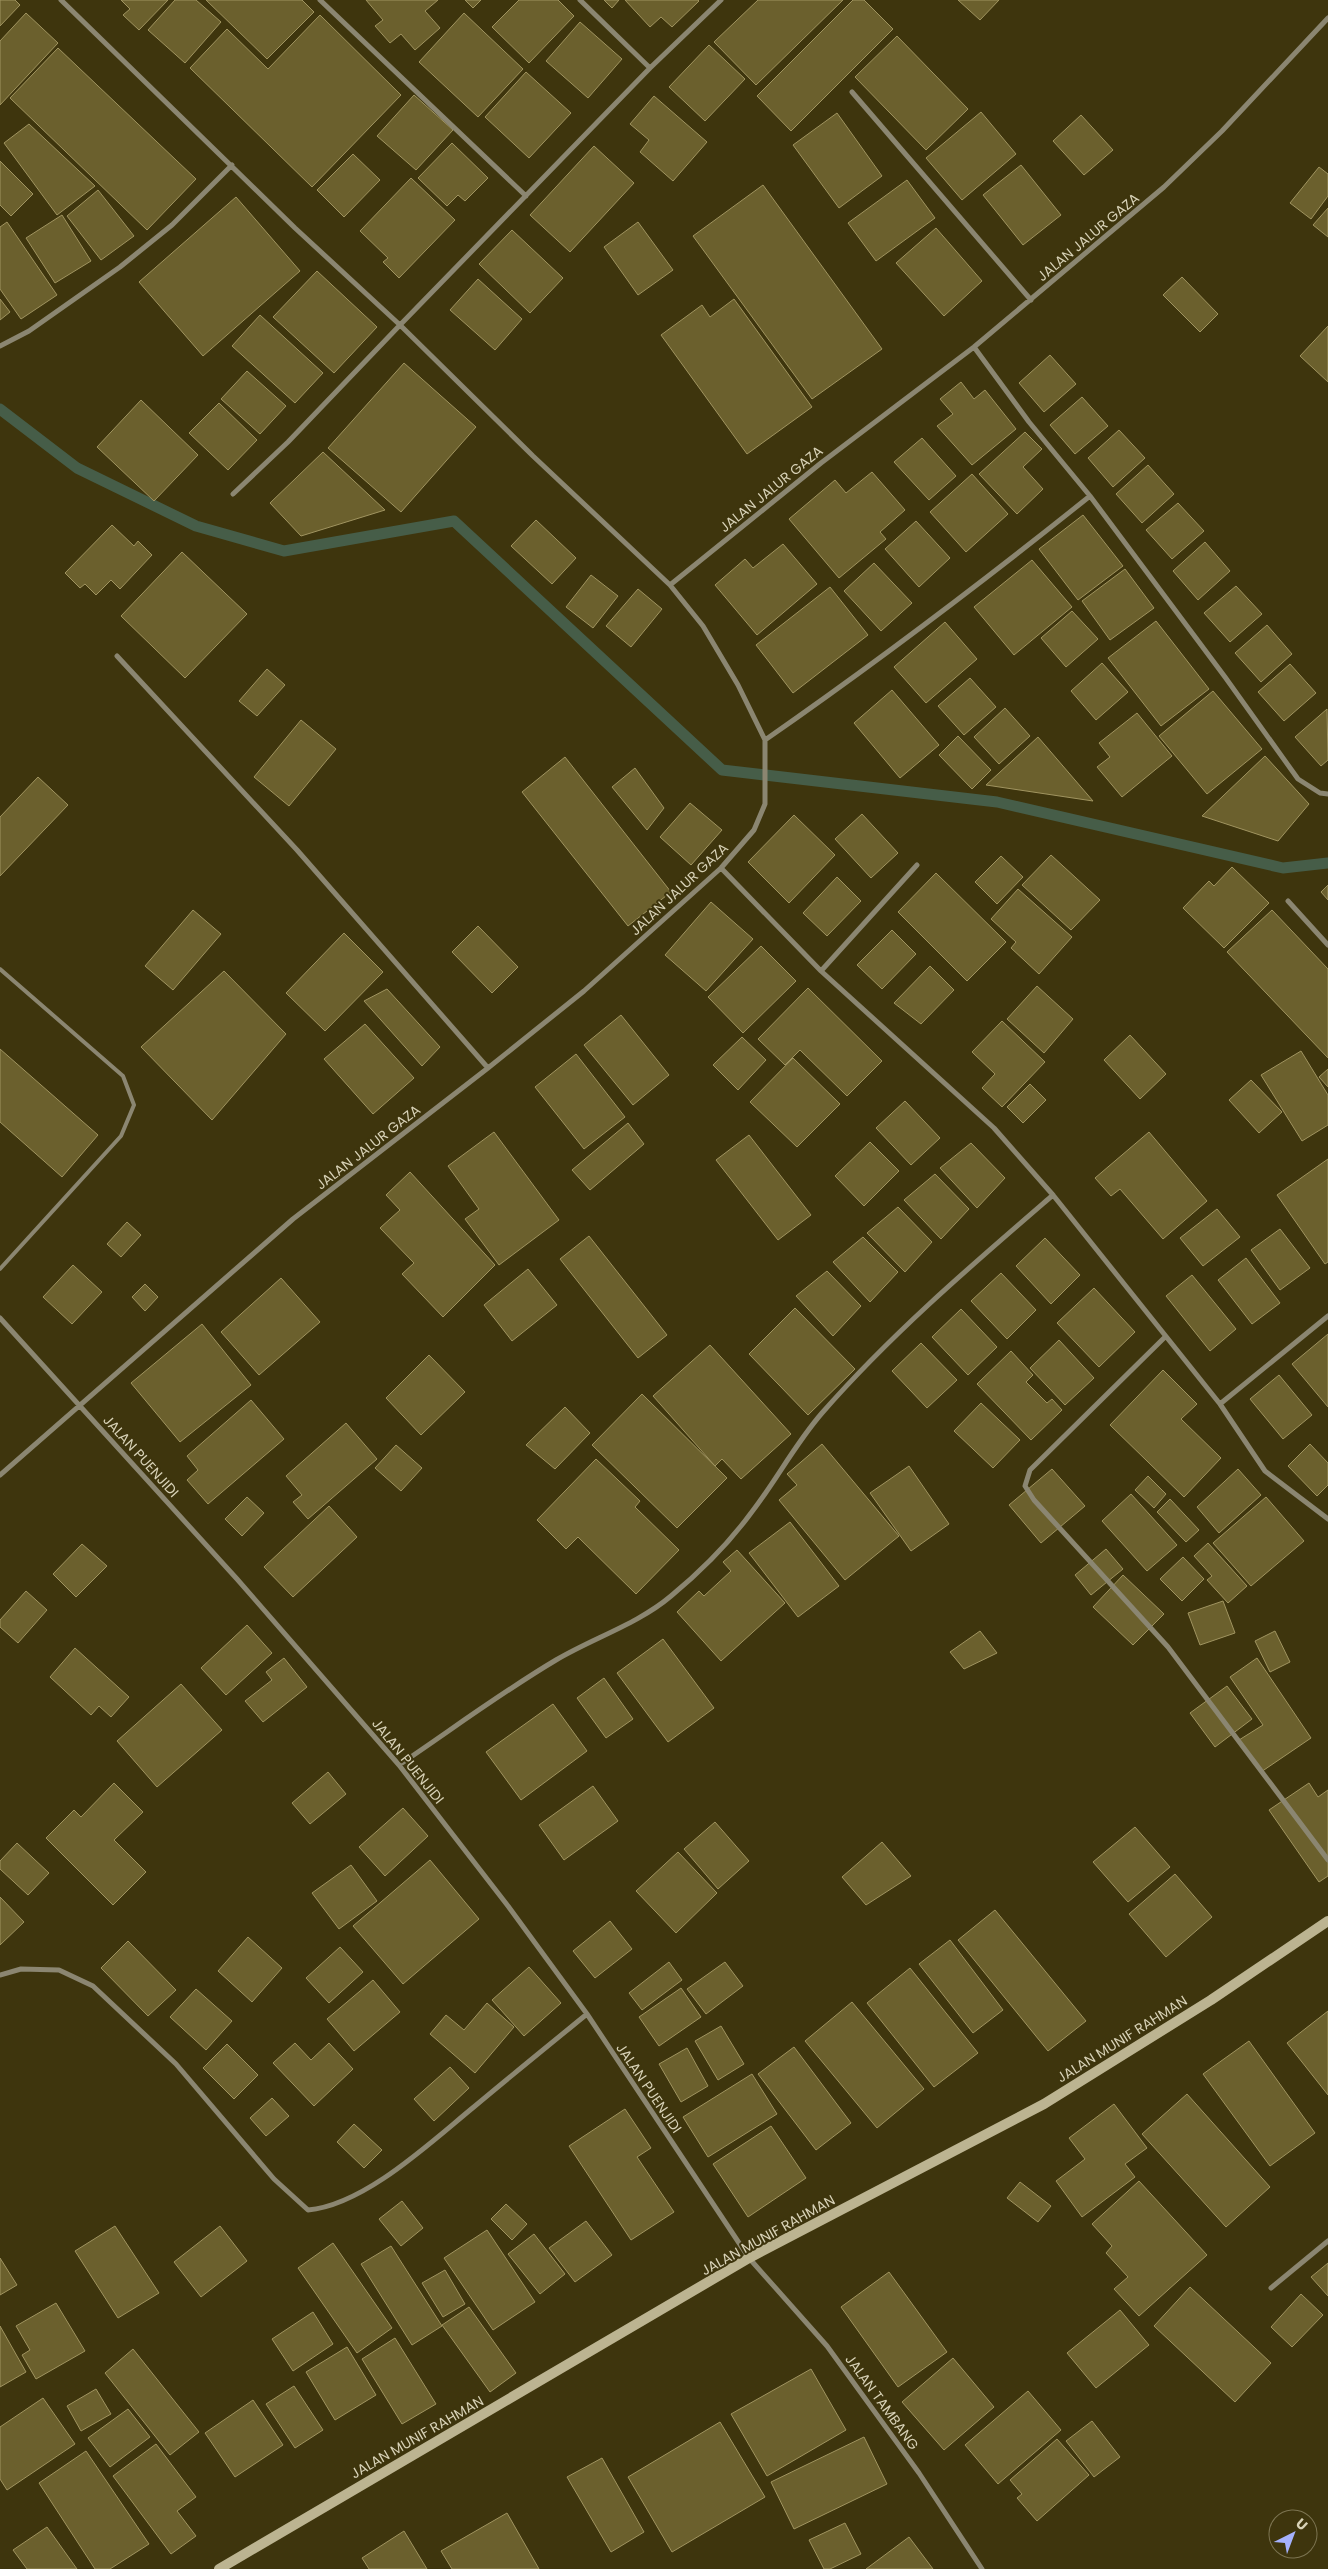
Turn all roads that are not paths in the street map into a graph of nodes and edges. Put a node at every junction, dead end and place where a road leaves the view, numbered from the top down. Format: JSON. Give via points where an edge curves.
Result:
{"nodes":[{"id":1,"x":61,"y":0,"type":"edge"},
{"id":2,"x":320,"y":0,"type":"edge"},
{"id":3,"x":580,"y":0,"type":"edge"},
{"id":4,"x":721,"y":0,"type":"edge"},
{"id":5,"x":1328,"y":18,"type":"edge"},
{"id":6,"x":650,"y":68,"type":"junction"},
{"id":7,"x":852,"y":92,"type":"dead end"},
{"id":8,"x":232,"y":165,"type":"junction"},
{"id":9,"x":526,"y":196,"type":"junction"},
{"id":10,"x":1032,"y":300,"type":"junction"},
{"id":11,"x":400,"y":325,"type":"junction"},
{"id":12,"x":0,"y":346,"type":"edge"},
{"id":13,"x":974,"y":347,"type":"junction"},
{"id":14,"x":233,"y":494,"type":"dead end"},
{"id":15,"x":1090,"y":496,"type":"junction"},
{"id":16,"x":670,"y":585,"type":"junction"},
{"id":17,"x":116,"y":656,"type":"dead end"},
{"id":18,"x":765,"y":740,"type":"junction"},
{"id":19,"x":1328,"y":794,"type":"edge"},
{"id":20,"x":917,"y":865,"type":"dead end"},
{"id":21,"x":721,"y":868,"type":"junction"},
{"id":22,"x":1288,"y":901,"type":"dead end"},
{"id":23,"x":1328,"y":945,"type":"edge"},
{"id":24,"x":0,"y":969,"type":"edge"},
{"id":25,"x":821,"y":970,"type":"junction"},
{"id":26,"x":488,"y":1068,"type":"junction"},
{"id":27,"x":1053,"y":1195,"type":"junction"},
{"id":28,"x":0,"y":1269,"type":"edge"},
{"id":29,"x":1328,"y":1316,"type":"edge"},
{"id":30,"x":0,"y":1318,"type":"edge"},
{"id":31,"x":1165,"y":1336,"type":"junction"},
{"id":32,"x":1220,"y":1404,"type":"junction"},
{"id":33,"x":81,"y":1406,"type":"junction"},
{"id":34,"x":0,"y":1474,"type":"edge"},
{"id":35,"x":1328,"y":1519,"type":"edge"},
{"id":36,"x":399,"y":1765,"type":"junction"},
{"id":37,"x":1328,"y":1860,"type":"edge"},
{"id":38,"x":1328,"y":1921,"type":"edge"},
{"id":39,"x":0,"y":1975,"type":"edge"},
{"id":40,"x":587,"y":2014,"type":"junction"},
{"id":41,"x":1328,"y":2241,"type":"edge"},
{"id":42,"x":749,"y":2258,"type":"junction"},
{"id":43,"x":1271,"y":2288,"type":"dead end"},
{"id":44,"x":219,"y":2569,"type":"edge"},
{"id":45,"x":982,"y":2569,"type":"edge"}],
"edges":[{"from":1,"to":8,"type":"street"},
{"from":2,"to":9,"type":"street"},
{"from":3,"to":6,"type":"street"},
{"from":4,"to":6,"type":"street"},
{"from":5,"to":10,"type":"street","name":"JALAN JALUR GAZA","via":[[1222,131],[1164,187]]},
{"from":6,"to":9,"type":"street"},
{"from":7,"to":10,"type":"street"},
{"from":8,"to":11,"type":"street"},
{"from":8,"to":12,"type":"street","via":[[172,225],[120,267],[29,331]]},
{"from":9,"to":11,"type":"street"},
{"from":10,"to":13,"type":"street","name":"JALAN JALUR GAZA"},
{"from":11,"to":14,"type":"street","via":[[288,442]]},
{"from":11,"to":16,"type":"street"},
{"from":13,"to":15,"type":"street"},
{"from":13,"to":16,"type":"street","name":"JALAN JALUR GAZA","via":[[821,463]]},
{"from":15,"to":18,"type":"street","via":[[958,601]]},
{"from":15,"to":19,"type":"street","via":[[1298,779],[1320,793]]},
{"from":16,"to":18,"type":"street","name":"JALAN JALUR GAZA","via":[[703,626],[738,685]]},
{"from":17,"to":26,"type":"street","via":[[298,850]]},
{"from":18,"to":21,"type":"street","name":"JALAN JALUR GAZA","via":[[765,804],[754,830]]},
{"from":20,"to":25,"type":"street"},
{"from":21,"to":25,"type":"street"},
{"from":21,"to":26,"type":"street","name":"JALAN JALUR GAZA","via":[[584,990]]},
{"from":22,"to":23,"type":"street"},
{"from":24,"to":28,"type":"lane","via":[[123,1076],[134,1105],[122,1136]]},
{"from":25,"to":27,"type":"street","via":[[994,1128]]},
{"from":26,"to":33,"type":"street","name":"JALAN JALUR GAZA","via":[[293,1219]]},
{"from":27,"to":31,"type":"street"},
{"from":27,"to":36,"type":"street","via":[[891,1340],[821,1414],[739,1527],[669,1597],[634,1620],[527,1677]]},
{"from":29,"to":32,"type":"street"},
{"from":30,"to":33,"type":"street","name":"JALAN PUENJIDI"},
{"from":31,"to":32,"type":"street"},
{"from":31,"to":37,"type":"street","via":[[1030,1470],[1025,1486],[1034,1500],[1168,1647]]},
{"from":32,"to":35,"type":"street","via":[[1265,1471]]},
{"from":33,"to":34,"type":"street","name":"JALAN JALUR GAZA"},
{"from":33,"to":36,"type":"street","name":"JALAN PUENJIDI"},
{"from":36,"to":40,"type":"street","name":"JALAN PUENJIDI"},
{"from":38,"to":42,"type":"street","name":"JALAN MUNIF RAHMAN","via":[[1211,2000],[1044,2104]]},
{"from":39,"to":40,"type":"street","via":[[21,1969],[58,1970],[93,1986],[176,2064],[274,2179],[308,2210],[346,2199],[403,2165]]},
{"from":40,"to":42,"type":"street","name":"JALAN PUENJIDI"},
{"from":41,"to":43,"type":"street"},
{"from":42,"to":44,"type":"street","name":"JALAN MUNIF RAHMAN"},
{"from":42,"to":45,"type":"street","name":"JALAN TAMBANG","via":[[827,2346],[919,2473]]}]}
